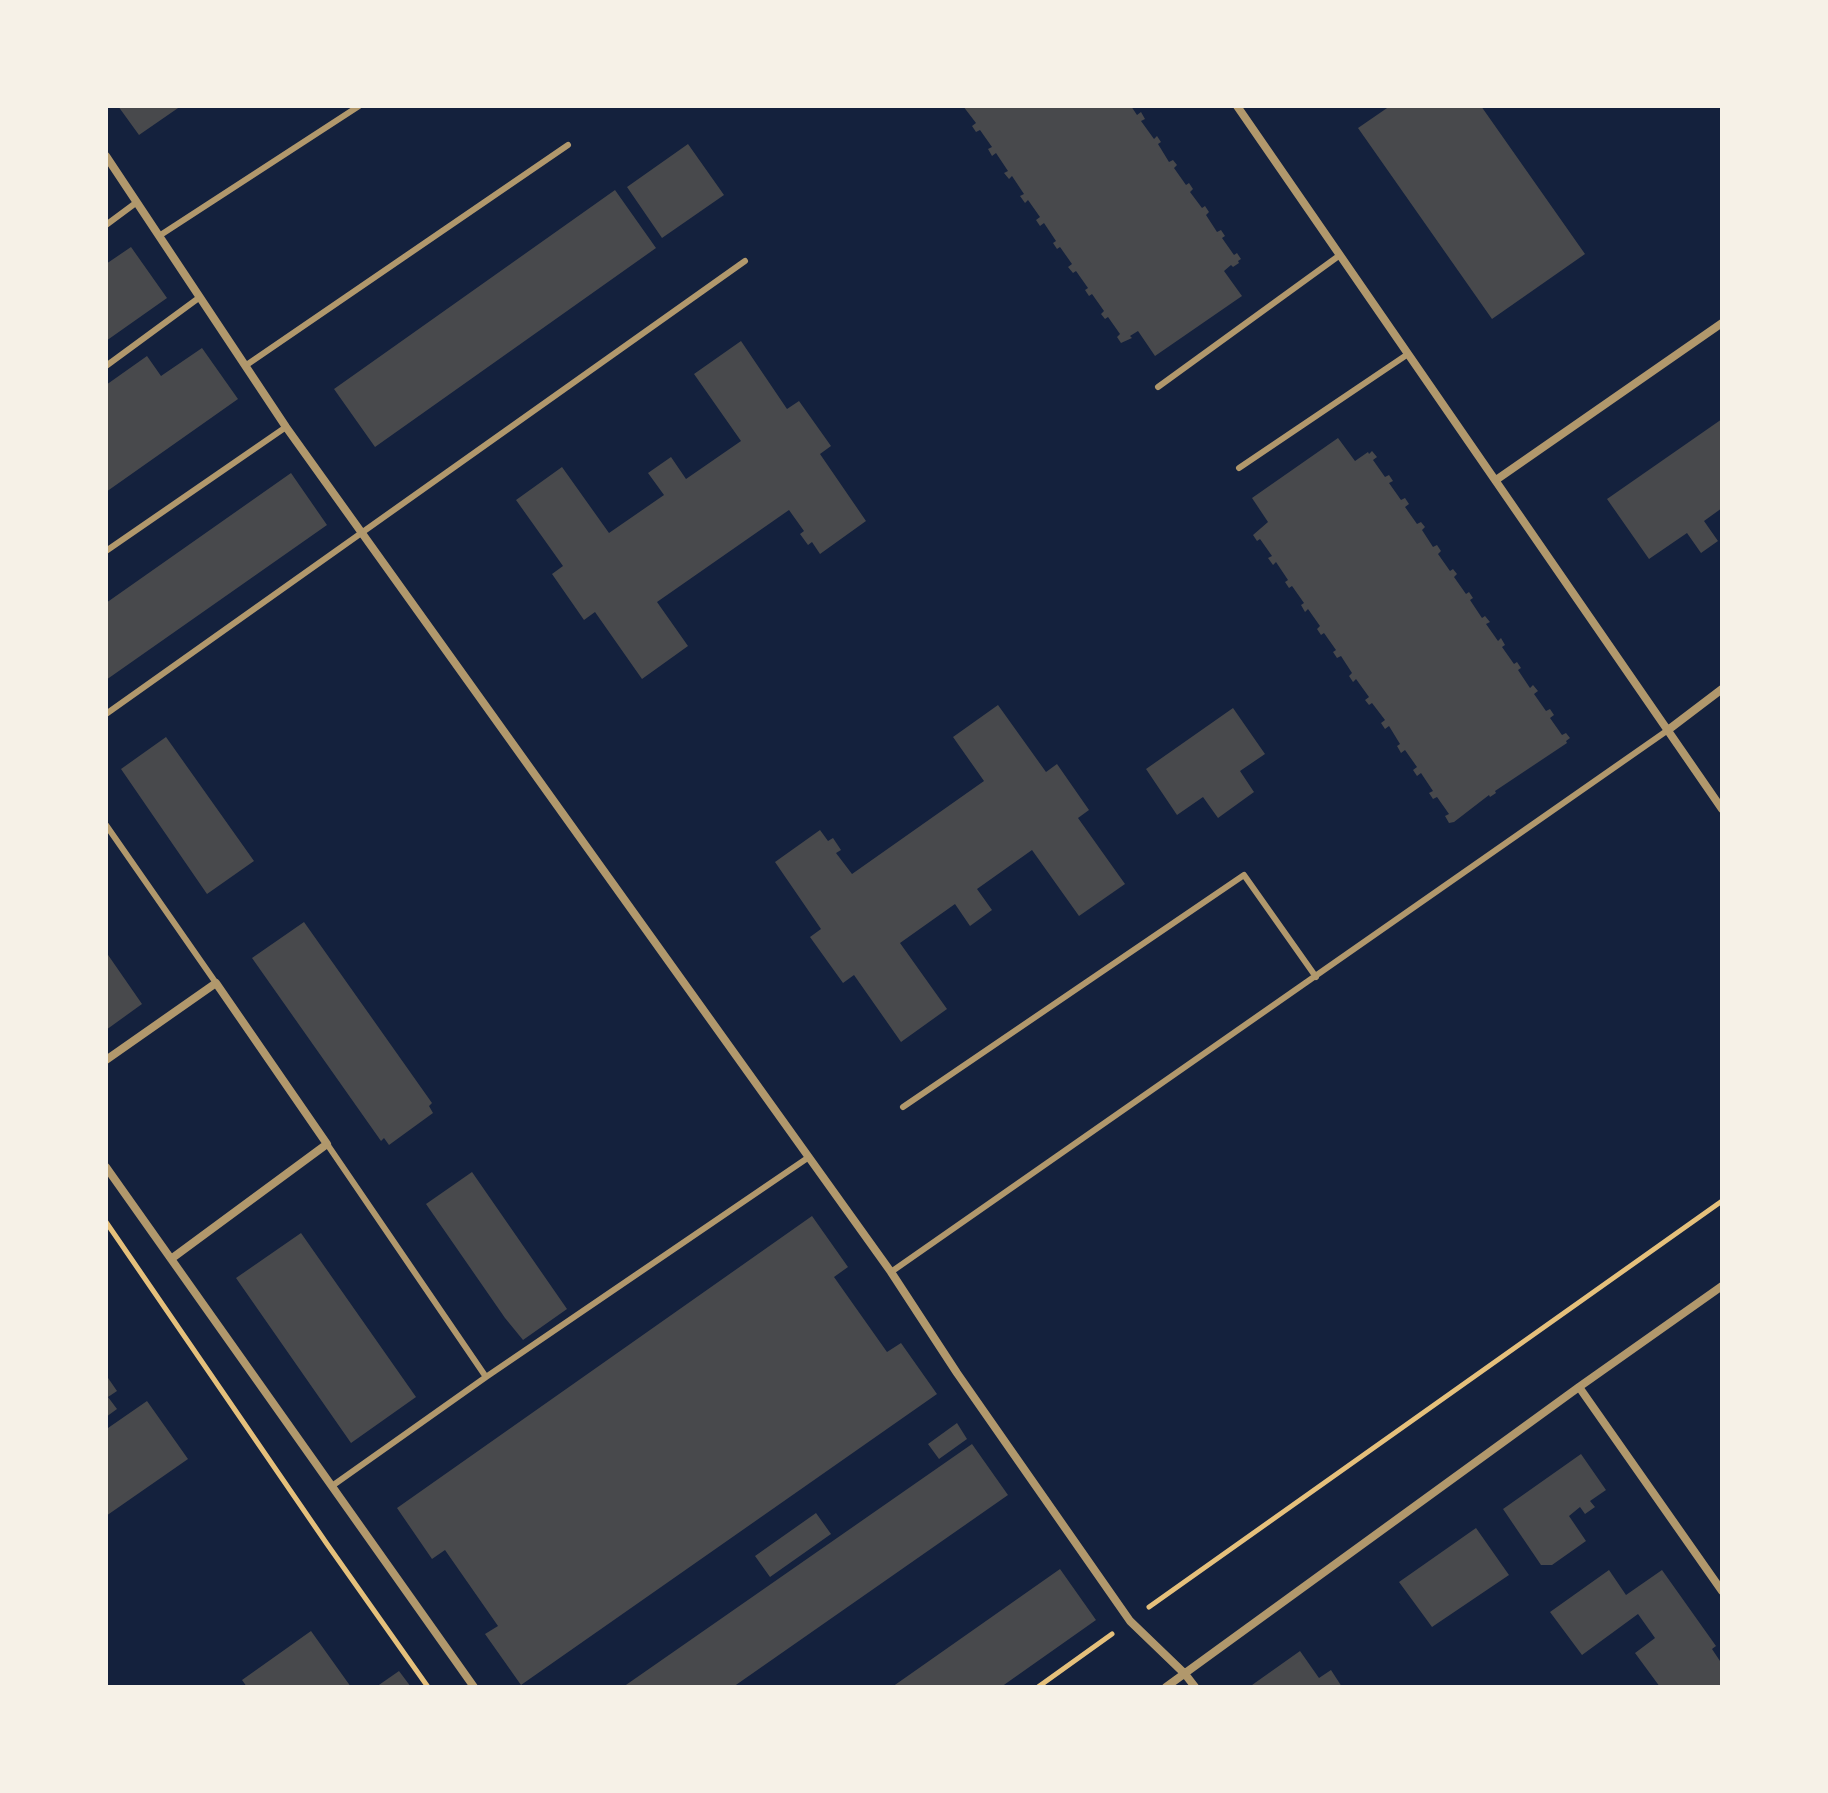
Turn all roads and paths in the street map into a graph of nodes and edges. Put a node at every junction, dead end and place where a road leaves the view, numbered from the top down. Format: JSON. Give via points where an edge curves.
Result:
{"nodes":[{"id":1,"x":359,"y":106,"type":"edge"},
{"id":2,"x":1237,"y":106,"type":"edge"},
{"id":3,"x":568,"y":145,"type":"dead end"},
{"id":4,"x":106,"y":156,"type":"edge"},
{"id":5,"x":137,"y":202,"type":"junction"},
{"id":6,"x":106,"y":225,"type":"edge"},
{"id":7,"x":159,"y":236,"type":"junction"},
{"id":8,"x":1340,"y":255,"type":"junction"},
{"id":9,"x":745,"y":261,"type":"dead end"},
{"id":10,"x":200,"y":297,"type":"junction"},
{"id":11,"x":1722,"y":323,"type":"edge"},
{"id":12,"x":1408,"y":354,"type":"junction"},
{"id":13,"x":106,"y":366,"type":"edge"},
{"id":14,"x":245,"y":366,"type":"junction"},
{"id":15,"x":1158,"y":387,"type":"dead end"},
{"id":16,"x":286,"y":427,"type":"junction"},
{"id":17,"x":1239,"y":468,"type":"dead end"},
{"id":18,"x":1496,"y":480,"type":"junction"},
{"id":19,"x":361,"y":532,"type":"junction"},
{"id":20,"x":106,"y":551,"type":"edge"},
{"id":21,"x":1722,"y":689,"type":"edge"},
{"id":22,"x":106,"y":714,"type":"edge"},
{"id":23,"x":1668,"y":730,"type":"junction"},
{"id":24,"x":1722,"y":809,"type":"edge"},
{"id":25,"x":106,"y":825,"type":"edge"},
{"id":26,"x":1316,"y":977,"type":"junction"},
{"id":27,"x":216,"y":983,"type":"junction"},
{"id":28,"x":106,"y":1060,"type":"edge"},
{"id":29,"x":903,"y":1107,"type":"dead end"},
{"id":30,"x":327,"y":1144,"type":"junction"},
{"id":31,"x":809,"y":1157,"type":"junction"},
{"id":32,"x":106,"y":1167,"type":"edge"},
{"id":33,"x":1722,"y":1201,"type":"edge"},
{"id":34,"x":106,"y":1222,"type":"edge"},
{"id":35,"x":171,"y":1259,"type":"junction"},
{"id":36,"x":891,"y":1272,"type":"junction"},
{"id":37,"x":1722,"y":1286,"type":"edge"},
{"id":38,"x":486,"y":1377,"type":"junction"},
{"id":39,"x":1579,"y":1387,"type":"junction"},
{"id":40,"x":332,"y":1486,"type":"junction"},
{"id":41,"x":1722,"y":1591,"type":"edge"},
{"id":42,"x":1130,"y":1621,"type":"junction"},
{"id":43,"x":1185,"y":1674,"type":"junction"},
{"id":44,"x":428,"y":1687,"type":"edge"},
{"id":45,"x":474,"y":1687,"type":"edge"},
{"id":46,"x":1038,"y":1687,"type":"edge"},
{"id":47,"x":1166,"y":1687,"type":"edge"},
{"id":48,"x":1195,"y":1687,"type":"edge"}],
"edges":[{"from":1,"to":7,"type":"lane"},
{"from":2,"to":8,"type":"street"},
{"from":3,"to":14,"type":"lane"},
{"from":4,"to":5,"type":"street"},
{"from":5,"to":6,"type":"lane"},
{"from":5,"to":7,"type":"street"},
{"from":7,"to":10,"type":"street"},
{"from":8,"to":12,"type":"street"},
{"from":8,"to":15,"type":"lane"},
{"from":9,"to":19,"type":"lane"},
{"from":10,"to":13,"type":"lane"},
{"from":10,"to":14,"type":"street"},
{"from":11,"to":18,"type":"street"},
{"from":12,"to":17,"type":"lane"},
{"from":12,"to":18,"type":"street"},
{"from":14,"to":16,"type":"street"},
{"from":16,"to":19,"type":"street"},
{"from":16,"to":20,"type":"lane"},
{"from":18,"to":23,"type":"street"},
{"from":19,"to":22,"type":"lane"},
{"from":19,"to":31,"type":"street"},
{"from":21,"to":23,"type":"street"},
{"from":23,"to":24,"type":"street"},
{"from":23,"to":26,"type":"lane"},
{"from":25,"to":27,"type":"lane"},
{"from":26,"to":29,"type":"lane","via":[[1244,875]]},
{"from":26,"to":36,"type":"lane"},
{"from":27,"to":28,"type":"street"},
{"from":27,"to":30,"type":"street"},
{"from":30,"to":35,"type":"street"},
{"from":30,"to":38,"type":"lane"},
{"from":31,"to":36,"type":"street"},
{"from":31,"to":38,"type":"lane"},
{"from":32,"to":35,"type":"street"},
{"from":33,"to":42,"type":"path"},
{"from":34,"to":44,"type":"path"},
{"from":35,"to":40,"type":"street"},
{"from":36,"to":42,"type":"street"},
{"from":37,"to":39,"type":"street"},
{"from":38,"to":40,"type":"lane"},
{"from":39,"to":41,"type":"street"},
{"from":39,"to":43,"type":"street"},
{"from":40,"to":45,"type":"street"},
{"from":42,"to":43,"type":"street"},
{"from":42,"to":46,"type":"path"},
{"from":43,"to":47,"type":"street"},
{"from":43,"to":48,"type":"street"}]}
